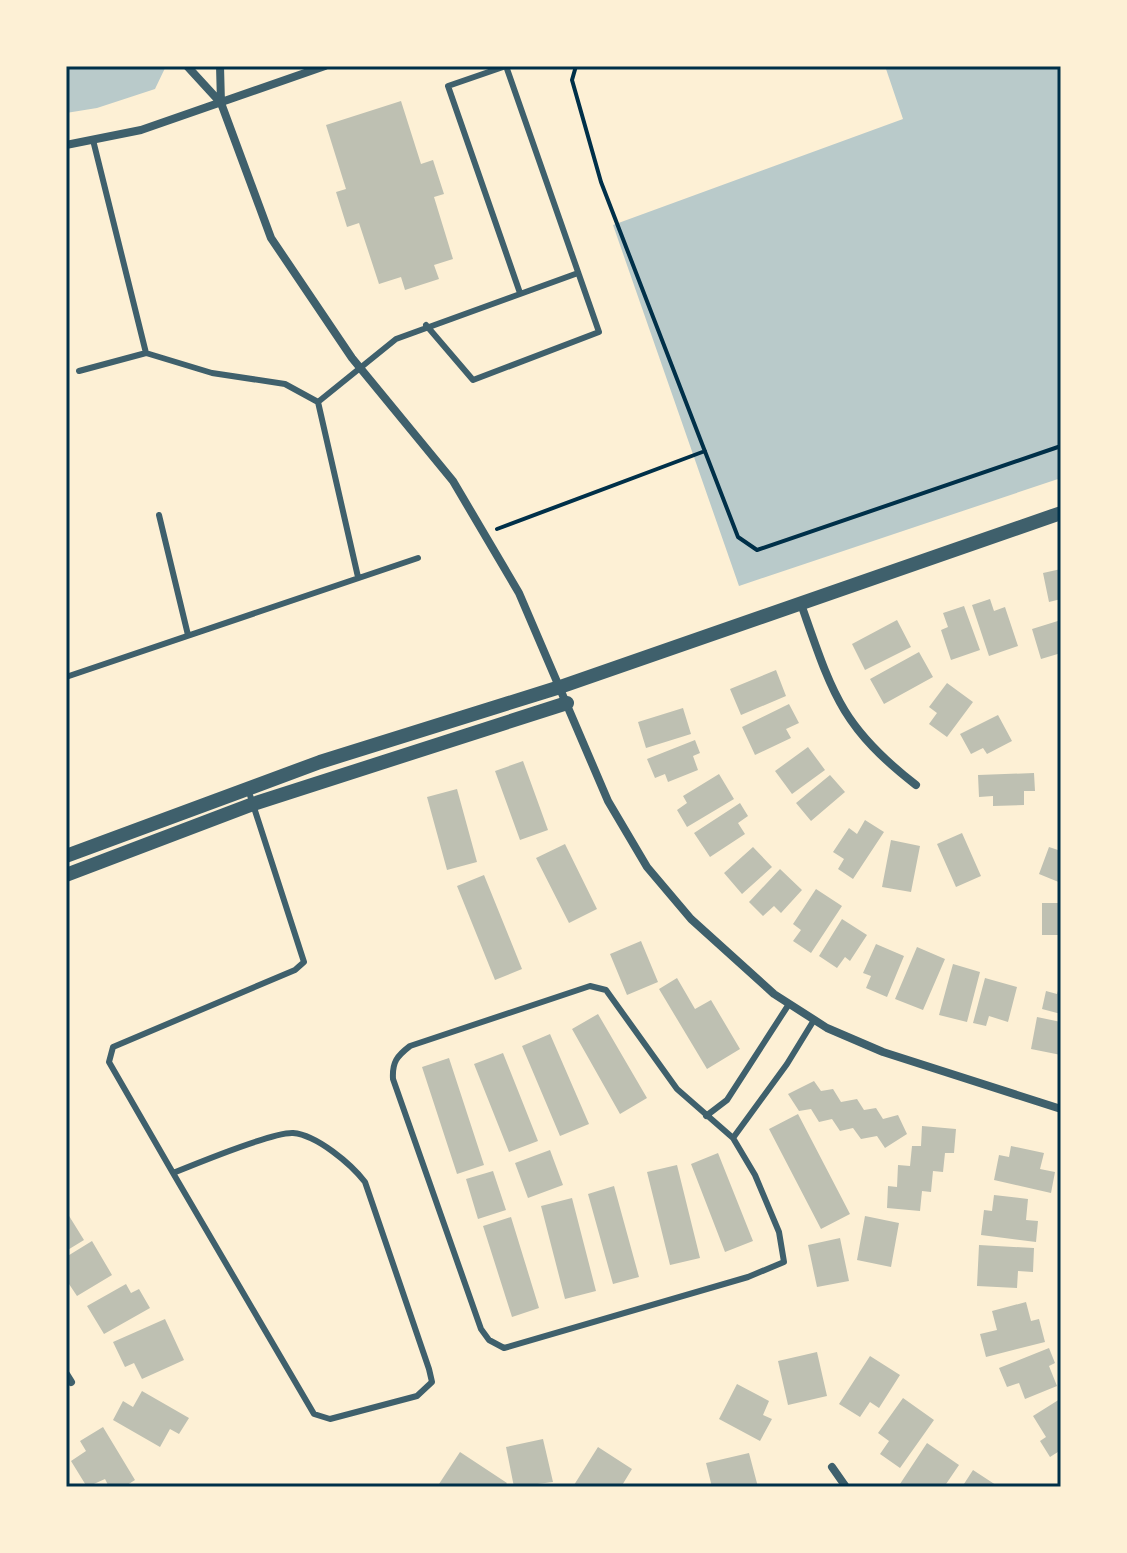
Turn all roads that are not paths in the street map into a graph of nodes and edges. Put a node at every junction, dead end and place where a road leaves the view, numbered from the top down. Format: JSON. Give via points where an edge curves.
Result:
{"nodes":[{"id":1,"x":187,"y":66,"type":"edge"},
{"id":2,"x":220,"y":66,"type":"edge"},
{"id":3,"x":325,"y":66,"type":"edge"},
{"id":4,"x":506,"y":66,"type":"edge"},
{"id":5,"x":221,"y":103,"type":"junction"},
{"id":6,"x":93,"y":140,"type":"junction"},
{"id":7,"x":66,"y":145,"type":"edge"},
{"id":8,"x":578,"y":273,"type":"junction"},
{"id":9,"x":520,"y":293,"type":"junction"},
{"id":10,"x":426,"y":325,"type":"junction"},
{"id":11,"x":146,"y":353,"type":"junction"},
{"id":12,"x":360,"y":369,"type":"junction"},
{"id":13,"x":79,"y":371,"type":"dead end"},
{"id":14,"x":318,"y":402,"type":"junction"},
{"id":15,"x":1061,"y":513,"type":"edge"},
{"id":16,"x":159,"y":515,"type":"dead end"},
{"id":17,"x":418,"y":558,"type":"dead end"},
{"id":18,"x":358,"y":577,"type":"junction"},
{"id":19,"x":801,"y":604,"type":"junction"},
{"id":20,"x":188,"y":635,"type":"junction"},
{"id":21,"x":66,"y":677,"type":"edge"},
{"id":22,"x":560,"y":687,"type":"junction"},
{"id":23,"x":567,"y":703,"type":"junction"},
{"id":24,"x":916,"y":785,"type":"dead end"},
{"id":25,"x":248,"y":789,"type":"junction"},
{"id":26,"x":253,"y":804,"type":"junction"},
{"id":27,"x":66,"y":856,"type":"edge"},
{"id":28,"x":66,"y":875,"type":"edge"},
{"id":29,"x":789,"y":1004,"type":"junction"},
{"id":30,"x":814,"y":1020,"type":"junction"},
{"id":31,"x":1061,"y":1109,"type":"edge"},
{"id":32,"x":706,"y":1116,"type":"junction"},
{"id":33,"x":733,"y":1138,"type":"junction"},
{"id":34,"x":173,"y":1173,"type":"junction"},
{"id":35,"x":832,"y":1467,"type":"dead end"},
{"id":36,"x":846,"y":1487,"type":"edge"}],
"edges":[{"from":1,"to":5,"type":"street"},
{"from":2,"to":5,"type":"street"},
{"from":3,"to":5,"type":"street"},
{"from":4,"to":8,"type":"lane"},
{"from":4,"to":9,"type":"lane","via":[[448,86]]},
{"from":5,"to":6,"type":"street"},
{"from":5,"to":12,"type":"street","via":[[271,238]]},
{"from":6,"to":7,"type":"street"},
{"from":6,"to":11,"type":"lane"},
{"from":8,"to":9,"type":"lane"},
{"from":8,"to":10,"type":"lane","via":[[599,332],[473,380]]},
{"from":9,"to":10,"type":"lane"},
{"from":10,"to":12,"type":"lane","via":[[396,339]]},
{"from":11,"to":13,"type":"lane"},
{"from":11,"to":14,"type":"lane","via":[[212,373],[285,384]]},
{"from":12,"to":14,"type":"lane"},
{"from":12,"to":22,"type":"street","via":[[453,481],[519,593]]},
{"from":14,"to":18,"type":"lane"},
{"from":15,"to":19,"type":"street"},
{"from":16,"to":20,"type":"lane"},
{"from":17,"to":18,"type":"lane"},
{"from":18,"to":20,"type":"lane"},
{"from":19,"to":22,"type":"street"},
{"from":19,"to":24,"type":"street","via":[[831,688],[850,723],[877,755]]},
{"from":20,"to":21,"type":"lane"},
{"from":22,"to":23,"type":"street"},
{"from":22,"to":25,"type":"street"},
{"from":23,"to":26,"type":"street"},
{"from":23,"to":29,"type":"street","via":[[608,801],[647,867],[691,919]]},
{"from":25,"to":26,"type":"lane"},
{"from":25,"to":27,"type":"street"},
{"from":26,"to":28,"type":"street"},
{"from":26,"to":34,"type":"lane","via":[[304,962],[109,1052],[109,1062]]},
{"from":29,"to":30,"type":"street"},
{"from":29,"to":32,"type":"lane","via":[[727,1100]]},
{"from":30,"to":31,"type":"street","via":[[883,1052]]},
{"from":30,"to":33,"type":"lane"},
{"from":32,"to":33,"type":"lane"},
{"from":32,"to":33,"type":"lane","via":[[660,1069],[600,986],[424,1041],[399,1055],[392,1068],[481,1329],[504,1348],[784,1262],[779,1232]]},
{"from":34,"to":34,"type":"lane","via":[[288,1133],[314,1141],[359,1174],[429,1369],[432,1382],[427,1389],[330,1419],[314,1414]]},
{"from":35,"to":36,"type":"street"}]}
